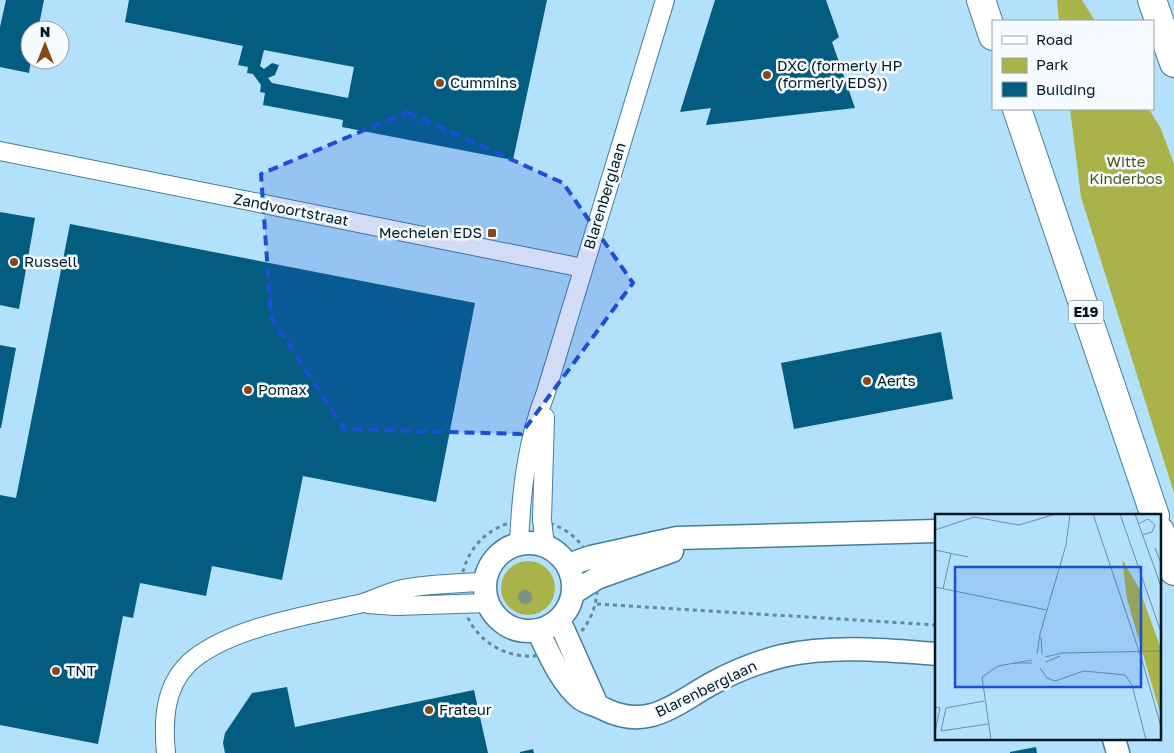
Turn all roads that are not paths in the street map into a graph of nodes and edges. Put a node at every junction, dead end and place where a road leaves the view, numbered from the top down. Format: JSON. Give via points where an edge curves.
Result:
{"nodes":[{"id":1,"x":665,"y":0,"type":"edge"},
{"id":2,"x":981,"y":0,"type":"edge"},
{"id":3,"x":1152,"y":0,"type":"edge"},
{"id":4,"x":992,"y":33,"type":"edge"},
{"id":5,"x":1174,"y":63,"type":"edge"},
{"id":6,"x":1018,"y":110,"type":"edge"},
{"id":7,"x":0,"y":151,"type":"edge"},
{"id":8,"x":583,"y":268,"type":"junction"},
{"id":9,"x":546,"y":392,"type":"junction"},
{"id":10,"x":1154,"y":514,"type":"edge"},
{"id":11,"x":935,"y":531,"type":"edge"},
{"id":12,"x":1162,"y":535,"type":"edge"},
{"id":13,"x":719,"y":537,"type":"junction"},
{"id":14,"x":519,"y":544,"type":"junction"},
{"id":15,"x":545,"y":546,"type":"junction"},
{"id":16,"x":568,"y":565,"type":"junction"},
{"id":17,"x":1174,"y":571,"type":"edge"},
{"id":18,"x":487,"y":593,"type":"junction"},
{"id":19,"x":574,"y":593,"type":"junction"},
{"id":20,"x":362,"y":603,"type":"junction"},
{"id":21,"x":559,"y":620,"type":"junction"},
{"id":22,"x":538,"y":631,"type":"junction"},
{"id":23,"x":935,"y":654,"type":"edge"},
{"id":24,"x":597,"y":705,"type":"junction"},
{"id":25,"x":1114,"y":740,"type":"edge"},
{"id":26,"x":166,"y":753,"type":"edge"},
{"id":27,"x":1118,"y":753,"type":"edge"}],
"edges":[{"from":1,"to":8,"type":"street","name":"Blarenberglaan"},
{"from":2,"to":4,"type":"highway"},
{"from":3,"to":5,"type":"highway"},
{"from":6,"to":10,"type":"highway","number":"E19"},
{"from":7,"to":8,"type":"street","name":"Zandvoortstraat"},
{"from":8,"to":9,"type":"street","name":"Blarenberglaan"},
{"from":9,"to":14,"type":"street","name":"Blarenberglaan","via":[[534,422],[524,479]]},
{"from":9,"to":15,"type":"street","name":"Blarenberglaan","via":[[542,520]]},
{"from":11,"to":13,"type":"street"},
{"from":12,"to":17,"type":"highway"},
{"from":13,"to":16,"type":"street","via":[[677,538]]},
{"from":13,"to":19,"type":"street","via":[[597,578]]},
{"from":14,"to":15,"type":"street"},
{"from":14,"to":18,"type":"street","via":[[496,558],[489,569]]},
{"from":15,"to":16,"type":"street"},
{"from":16,"to":19,"type":"street"},
{"from":18,"to":20,"type":"street","via":[[462,604],[396,606]]},
{"from":18,"to":20,"type":"street","via":[[462,583],[400,589]]},
{"from":18,"to":22,"type":"street","via":[[494,614],[513,629]]},
{"from":19,"to":21,"type":"street","via":[[569,608]]},
{"from":20,"to":26,"type":"street","via":[[272,623],[211,648],[188,665],[172,689],[163,722]]},
{"from":21,"to":22,"type":"street"},
{"from":21,"to":24,"type":"street"},
{"from":22,"to":24,"type":"street","name":"Blarenberglaan","via":[[567,684],[581,699]]},
{"from":23,"to":24,"type":"street","name":"Blarenberglaan","via":[[871,649],[814,651],[781,656],[747,668],[672,708],[646,718],[628,717]]},
{"from":25,"to":27,"type":"street"}]}
